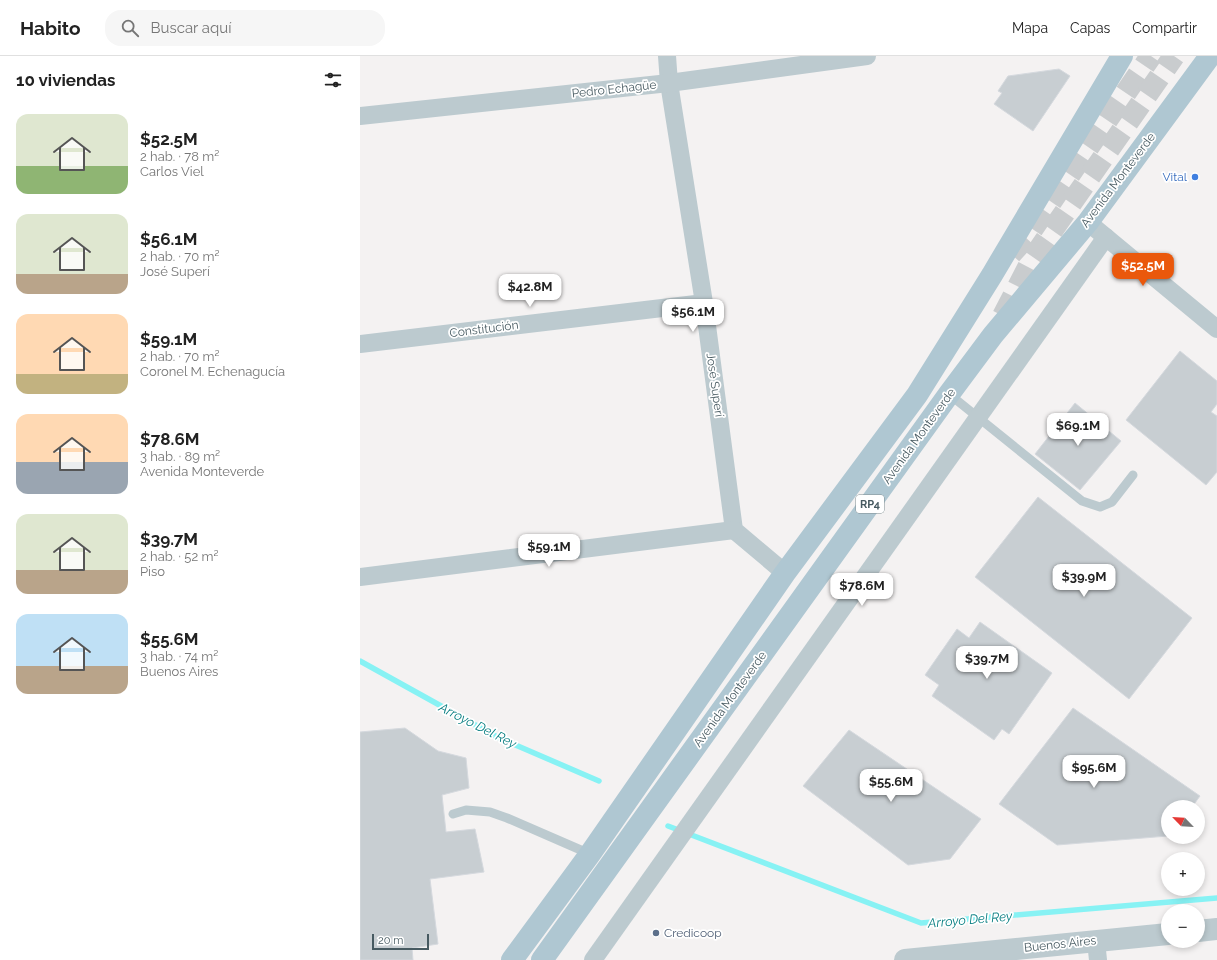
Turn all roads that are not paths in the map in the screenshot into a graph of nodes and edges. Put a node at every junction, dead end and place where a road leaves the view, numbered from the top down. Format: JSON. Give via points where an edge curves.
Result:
{"nodes":[{"id":1,"x":667,"y":56,"type":"edge"},
{"id":2,"x":867,"y":56,"type":"edge"},
{"id":3,"x":1122,"y":56,"type":"edge"},
{"id":4,"x":1210,"y":56,"type":"edge"},
{"id":5,"x":669,"y":83,"type":"junction"},
{"id":6,"x":360,"y":116,"type":"edge"},
{"id":7,"x":1088,"y":222,"type":"junction"},
{"id":8,"x":1106,"y":237,"type":"junction"},
{"id":9,"x":704,"y":303,"type":"junction"},
{"id":10,"x":1217,"y":329,"type":"edge"},
{"id":11,"x":360,"y":344,"type":"edge"},
{"id":12,"x":948,"y":394,"type":"junction"},
{"id":13,"x":978,"y":418,"type":"junction"},
{"id":14,"x":1133,"y":475,"type":"dead end"},
{"id":15,"x":734,"y":530,"type":"junction"},
{"id":16,"x":786,"y":574,"type":"junction"},
{"id":17,"x":360,"y":577,"type":"edge"},
{"id":18,"x":454,"y":814,"type":"dead end"},
{"id":19,"x":590,"y":854,"type":"junction"},
{"id":20,"x":1217,"y":929,"type":"edge"},
{"id":21,"x":1205,"y":930,"type":"edge"},
{"id":22,"x":1161,"y":936,"type":"edge"},
{"id":23,"x":1097,"y":950,"type":"edge"},
{"id":24,"x":512,"y":960,"type":"edge"},
{"id":25,"x":542,"y":960,"type":"edge"},
{"id":26,"x":594,"y":960,"type":"edge"},
{"id":27,"x":905,"y":960,"type":"edge"}],
"edges":[{"from":1,"to":5,"type":"street","name":"José Superí"},
{"from":2,"to":5,"type":"street","name":"Pedro Echagüe"},
{"from":3,"to":16,"type":"main road","name":"Avenida Monteverde","number":"RP4","via":[[992,275],[917,394]]},
{"from":4,"to":7,"type":"main road","name":"Avenida Monteverde","number":"RP4"},
{"from":5,"to":6,"type":"street","name":"Pedro Echagüe"},
{"from":5,"to":9,"type":"street","name":"José Superí"},
{"from":7,"to":8,"type":"street"},
{"from":7,"to":12,"type":"main road","name":"Avenida Monteverde","number":"RP4","via":[[993,335]]},
{"from":8,"to":10,"type":"street"},
{"from":8,"to":13,"type":"street"},
{"from":9,"to":11,"type":"street","name":"Constitución"},
{"from":9,"to":15,"type":"street","name":"José Superí"},
{"from":12,"to":13,"type":"lane"},
{"from":12,"to":25,"type":"main road","name":"Avenida Monteverde","number":"RP4"},
{"from":13,"to":14,"type":"lane","via":[[1082,501],[1100,507],[1112,502]]},
{"from":13,"to":26,"type":"street"},
{"from":15,"to":16,"type":"street"},
{"from":15,"to":17,"type":"street"},
{"from":16,"to":19,"type":"main road","name":"Avenida Monteverde","number":"RP4"},
{"from":18,"to":19,"type":"lane","via":[[466,810],[490,812]]},
{"from":19,"to":24,"type":"main road","name":"Avenida Monteverde","number":"RP4"},
{"from":20,"to":21,"type":"street"},
{"from":22,"to":23,"type":"street","name":"Buenos Aires"},
{"from":23,"to":27,"type":"street","name":"Buenos Aires"}]}
